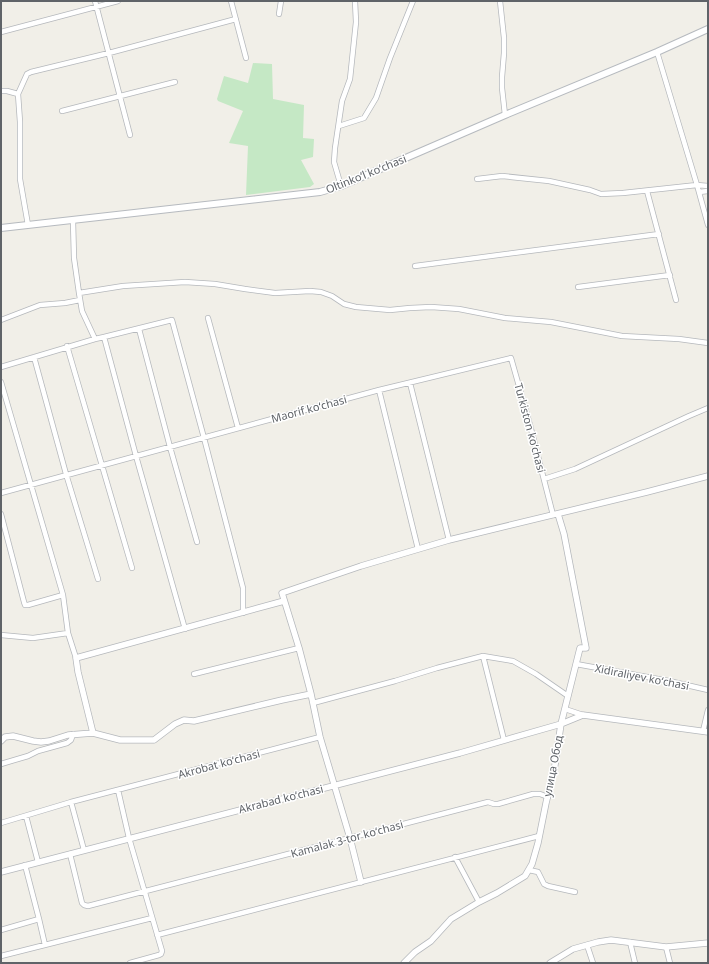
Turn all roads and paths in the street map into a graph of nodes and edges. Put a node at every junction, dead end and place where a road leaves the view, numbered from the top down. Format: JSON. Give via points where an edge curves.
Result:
{"nodes":[{"id":1,"x":95,"y":1,"type":"edge"},
{"id":2,"x":118,"y":1,"type":"edge"},
{"id":3,"x":231,"y":1,"type":"edge"},
{"id":4,"x":281,"y":1,"type":"edge"},
{"id":5,"x":355,"y":1,"type":"edge"},
{"id":6,"x":413,"y":1,"type":"edge"},
{"id":7,"x":500,"y":1,"type":"edge"},
{"id":8,"x":96,"y":7,"type":"junction"},
{"id":9,"x":279,"y":14,"type":"dead end"},
{"id":10,"x":236,"y":19,"type":"junction"},
{"id":11,"x":708,"y":29,"type":"edge"},
{"id":12,"x":1,"y":32,"type":"edge"},
{"id":13,"x":657,"y":52,"type":"junction"},
{"id":14,"x":109,"y":53,"type":"junction"},
{"id":15,"x":246,"y":58,"type":"dead end"},
{"id":16,"x":175,"y":82,"type":"dead end"},
{"id":17,"x":1,"y":92,"type":"edge"},
{"id":18,"x":18,"y":94,"type":"junction"},
{"id":19,"x":120,"y":96,"type":"junction"},
{"id":20,"x":62,"y":111,"type":"dead end"},
{"id":21,"x":505,"y":115,"type":"junction"},
{"id":22,"x":338,"y":126,"type":"junction"},
{"id":23,"x":130,"y":135,"type":"dead end"},
{"id":24,"x":477,"y":179,"type":"dead end"},
{"id":25,"x":697,"y":185,"type":"junction"},
{"id":26,"x":341,"y":186,"type":"junction"},
{"id":27,"x":708,"y":186,"type":"edge"},
{"id":28,"x":647,"y":191,"type":"junction"},
{"id":29,"x":708,"y":191,"type":"edge"},
{"id":30,"x":699,"y":192,"type":"junction"},
{"id":31,"x":73,"y":220,"type":"junction"},
{"id":32,"x":708,"y":224,"type":"edge"},
{"id":33,"x":28,"y":225,"type":"junction"},
{"id":34,"x":1,"y":228,"type":"edge"},
{"id":35,"x":659,"y":234,"type":"junction"},
{"id":36,"x":415,"y":266,"type":"dead end"},
{"id":37,"x":670,"y":275,"type":"junction"},
{"id":38,"x":578,"y":287,"type":"dead end"},
{"id":39,"x":79,"y":293,"type":"junction"},
{"id":40,"x":80,"y":300,"type":"junction"},
{"id":41,"x":676,"y":300,"type":"dead end"},
{"id":42,"x":208,"y":318,"type":"dead end"},
{"id":43,"x":1,"y":320,"type":"edge"},
{"id":44,"x":139,"y":329,"type":"junction"},
{"id":45,"x":104,"y":337,"type":"junction"},
{"id":46,"x":95,"y":338,"type":"junction"},
{"id":47,"x":708,"y":343,"type":"edge"},
{"id":48,"x":67,"y":346,"type":"junction"},
{"id":49,"x":34,"y":356,"type":"junction"},
{"id":50,"x":1,"y":367,"type":"edge"},
{"id":51,"x":1,"y":382,"type":"edge"},
{"id":52,"x":410,"y":383,"type":"junction"},
{"id":53,"x":380,"y":390,"type":"junction"},
{"id":54,"x":708,"y":408,"type":"edge"},
{"id":55,"x":238,"y":428,"type":"junction"},
{"id":56,"x":204,"y":438,"type":"junction"},
{"id":57,"x":170,"y":447,"type":"junction"},
{"id":58,"x":136,"y":456,"type":"junction"},
{"id":59,"x":102,"y":465,"type":"junction"},
{"id":60,"x":66,"y":474,"type":"junction"},
{"id":61,"x":708,"y":476,"type":"edge"},
{"id":62,"x":544,"y":479,"type":"junction"},
{"id":63,"x":31,"y":484,"type":"junction"},
{"id":64,"x":1,"y":493,"type":"edge"},
{"id":65,"x":1,"y":514,"type":"edge"},
{"id":66,"x":556,"y":514,"type":"junction"},
{"id":67,"x":449,"y":540,"type":"junction"},
{"id":68,"x":197,"y":542,"type":"dead end"},
{"id":69,"x":418,"y":549,"type":"junction"},
{"id":70,"x":132,"y":568,"type":"dead end"},
{"id":71,"x":98,"y":579,"type":"dead end"},
{"id":72,"x":63,"y":595,"type":"junction"},
{"id":73,"x":284,"y":601,"type":"junction"},
{"id":74,"x":243,"y":613,"type":"junction"},
{"id":75,"x":185,"y":629,"type":"junction"},
{"id":76,"x":68,"y":633,"type":"junction"},
{"id":77,"x":1,"y":634,"type":"edge"},
{"id":78,"x":299,"y":648,"type":"junction"},
{"id":79,"x":483,"y":656,"type":"junction"},
{"id":80,"x":76,"y":658,"type":"junction"},
{"id":81,"x":576,"y":664,"type":"junction"},
{"id":82,"x":194,"y":674,"type":"dead end"},
{"id":83,"x":708,"y":690,"type":"edge"},
{"id":84,"x":312,"y":694,"type":"junction"},
{"id":85,"x":568,"y":696,"type":"junction"},
{"id":86,"x":313,"y":703,"type":"junction"},
{"id":87,"x":565,"y":709,"type":"junction"},
{"id":88,"x":708,"y":710,"type":"edge"},
{"id":89,"x":583,"y":715,"type":"junction"},
{"id":90,"x":561,"y":724,"type":"junction"},
{"id":91,"x":706,"y":732,"type":"edge"},
{"id":92,"x":93,"y":733,"type":"junction"},
{"id":93,"x":73,"y":734,"type":"junction"},
{"id":94,"x":320,"y":737,"type":"junction"},
{"id":95,"x":504,"y":740,"type":"junction"},
{"id":96,"x":1,"y":741,"type":"edge"},
{"id":97,"x":1,"y":764,"type":"edge"},
{"id":98,"x":334,"y":786,"type":"junction"},
{"id":99,"x":118,"y":790,"type":"junction"},
{"id":100,"x":548,"y":797,"type":"junction"},
{"id":101,"x":71,"y":802,"type":"junction"},
{"id":102,"x":26,"y":816,"type":"junction"},
{"id":103,"x":1,"y":823,"type":"edge"},
{"id":104,"x":539,"y":836,"type":"junction"},
{"id":105,"x":129,"y":838,"type":"junction"},
{"id":106,"x":350,"y":838,"type":"junction"},
{"id":107,"x":84,"y":850,"type":"junction"},
{"id":108,"x":70,"y":854,"type":"junction"},
{"id":109,"x":455,"y":857,"type":"junction"},
{"id":110,"x":38,"y":862,"type":"junction"},
{"id":111,"x":25,"y":865,"type":"junction"},
{"id":112,"x":529,"y":870,"type":"junction"},
{"id":113,"x":1,"y":872,"type":"edge"},
{"id":114,"x":361,"y":882,"type":"junction"},
{"id":115,"x":145,"y":891,"type":"junction"},
{"id":116,"x":575,"y":892,"type":"dead end"},
{"id":117,"x":479,"y":902,"type":"junction"},
{"id":118,"x":152,"y":918,"type":"junction"},
{"id":119,"x":39,"y":919,"type":"junction"},
{"id":120,"x":1,"y":930,"type":"edge"},
{"id":121,"x":157,"y":935,"type":"junction"},
{"id":122,"x":630,"y":942,"type":"junction"},
{"id":123,"x":708,"y":943,"type":"edge"},
{"id":124,"x":45,"y":945,"type":"junction"},
{"id":125,"x":587,"y":945,"type":"junction"},
{"id":126,"x":666,"y":947,"type":"junction"},
{"id":127,"x":1,"y":956,"type":"edge"},
{"id":128,"x":130,"y":963,"type":"edge"},
{"id":129,"x":404,"y":963,"type":"edge"},
{"id":130,"x":550,"y":963,"type":"edge"},
{"id":131,"x":593,"y":963,"type":"edge"},
{"id":132,"x":635,"y":963,"type":"edge"},
{"id":133,"x":670,"y":963,"type":"edge"}],
"edges":[{"from":1,"to":8,"type":"street"},
{"from":2,"to":8,"type":"street"},
{"from":3,"to":10,"type":"street"},
{"from":4,"to":9,"type":"street"},
{"from":5,"to":22,"type":"street","via":[[356,22],[350,79],[342,101]]},
{"from":6,"to":22,"type":"street","via":[[376,98],[364,118]]},
{"from":7,"to":21,"type":"street","via":[[504,38],[502,88]]},
{"from":8,"to":12,"type":"street"},
{"from":8,"to":14,"type":"street"},
{"from":10,"to":14,"type":"street"},
{"from":10,"to":15,"type":"street"},
{"from":11,"to":13,"type":"main road","name":"Oltinkoʻl koʻchasi"},
{"from":13,"to":21,"type":"main road","name":"Oltinkoʻl koʻchasi"},
{"from":13,"to":25,"type":"street"},
{"from":14,"to":18,"type":"street","via":[[27,74]]},
{"from":14,"to":19,"type":"street"},
{"from":16,"to":19,"type":"street"},
{"from":17,"to":18,"type":"street"},
{"from":18,"to":33,"type":"street","via":[[20,179]]},
{"from":19,"to":20,"type":"street"},
{"from":19,"to":23,"type":"street"},
{"from":21,"to":26,"type":"main road","name":"Oltinkoʻl koʻchasi"},
{"from":22,"to":26,"type":"street","via":[[334,162]]},
{"from":24,"to":28,"type":"street","via":[[502,176],[549,181],[601,194]]},
{"from":25,"to":27,"type":"street"},
{"from":25,"to":28,"type":"street"},
{"from":25,"to":30,"type":"street"},
{"from":26,"to":31,"type":"main road","name":"Oltinkoʻl koʻchasi","via":[[320,192]]},
{"from":28,"to":35,"type":"street"},
{"from":29,"to":30,"type":"street"},
{"from":30,"to":32,"type":"street"},
{"from":31,"to":33,"type":"main road","name":"Oltinkoʻl koʻchasi"},
{"from":31,"to":39,"type":"street","via":[[74,258]]},
{"from":33,"to":34,"type":"main road","name":"Oltinkoʻl koʻchasi"},
{"from":35,"to":36,"type":"street"},
{"from":35,"to":37,"type":"street"},
{"from":37,"to":38,"type":"street"},
{"from":37,"to":41,"type":"street"},
{"from":39,"to":40,"type":"street"},
{"from":39,"to":47,"type":"street","via":[[123,286],[185,282],[275,293],[310,291],[321,292],[356,307],[390,310],[431,307],[459,309],[505,318],[551,322],[622,336]]},
{"from":40,"to":43,"type":"street","via":[[40,305]]},
{"from":40,"to":46,"type":"street","via":[[82,311]]},
{"from":42,"to":55,"type":"street"},
{"from":44,"to":45,"type":"street"},
{"from":44,"to":56,"type":"street","via":[[172,320]]},
{"from":44,"to":57,"type":"street"},
{"from":45,"to":46,"type":"street"},
{"from":45,"to":58,"type":"street"},
{"from":46,"to":48,"type":"street"},
{"from":48,"to":49,"type":"street"},
{"from":48,"to":59,"type":"street"},
{"from":49,"to":50,"type":"street"},
{"from":49,"to":60,"type":"street"},
{"from":51,"to":63,"type":"street"},
{"from":52,"to":53,"type":"street","name":"Turkiston koʻchasi"},
{"from":52,"to":62,"type":"street","name":"Turkiston koʻchasi","via":[[511,358]]},
{"from":52,"to":67,"type":"street"},
{"from":53,"to":55,"type":"street","name":"Maorif koʻchasi"},
{"from":53,"to":69,"type":"street"},
{"from":54,"to":62,"type":"street","name":"Turkiston koʻchasi","via":[[575,469]]},
{"from":55,"to":56,"type":"street","name":"Maorif koʻchasi"},
{"from":56,"to":57,"type":"street","name":"Maorif koʻchasi"},
{"from":56,"to":74,"type":"street","via":[[242,588]]},
{"from":57,"to":58,"type":"street","name":"Maorif koʻchasi"},
{"from":57,"to":68,"type":"street"},
{"from":58,"to":59,"type":"street","name":"Maorif koʻchasi"},
{"from":58,"to":75,"type":"street"},
{"from":59,"to":60,"type":"street","name":"Maorif koʻchasi"},
{"from":59,"to":70,"type":"street"},
{"from":60,"to":63,"type":"street","name":"Maorif koʻchasi"},
{"from":60,"to":71,"type":"street"},
{"from":61,"to":66,"type":"street"},
{"from":62,"to":66,"type":"street"},
{"from":63,"to":64,"type":"street","name":"Maorif koʻchasi"},
{"from":63,"to":72,"type":"street"},
{"from":65,"to":72,"type":"street","via":[[25,605]]},
{"from":66,"to":67,"type":"street"},
{"from":66,"to":81,"type":"street","name":"улица Обод","via":[[564,534],[586,648],[580,648]]},
{"from":67,"to":69,"type":"street"},
{"from":69,"to":73,"type":"street","via":[[282,594]]},
{"from":72,"to":76,"type":"street"},
{"from":73,"to":74,"type":"street"},
{"from":73,"to":78,"type":"street"},
{"from":74,"to":75,"type":"street"},
{"from":75,"to":80,"type":"street"},
{"from":76,"to":77,"type":"street","via":[[33,638]]},
{"from":76,"to":80,"type":"street"},
{"from":78,"to":82,"type":"street"},
{"from":78,"to":84,"type":"street"},
{"from":79,"to":85,"type":"street","via":[[513,661]]},
{"from":79,"to":86,"type":"street"},
{"from":79,"to":95,"type":"street"},
{"from":80,"to":92,"type":"street"},
{"from":81,"to":83,"type":"street","name":"Xidiraliyev koʻchasi"},
{"from":81,"to":85,"type":"street","name":"улица Обод"},
{"from":84,"to":86,"type":"street"},
{"from":84,"to":92,"type":"street","via":[[194,721],[184,720],[174,724],[154,740],[120,740]]},
{"from":85,"to":87,"type":"street","name":"улица Обод"},
{"from":86,"to":94,"type":"street"},
{"from":87,"to":89,"type":"street"},
{"from":87,"to":90,"type":"street","name":"улица Обод"},
{"from":88,"to":91,"type":"street"},
{"from":89,"to":90,"type":"street","name":"Akrabad koʻchasi"},
{"from":89,"to":91,"type":"street"},
{"from":90,"to":95,"type":"street","name":"Akrabad koʻchasi"},
{"from":90,"to":100,"type":"street","name":"улица Обод"},
{"from":92,"to":93,"type":"street"},
{"from":93,"to":96,"type":"street","via":[[41,742],[13,736],[5,737]]},
{"from":93,"to":97,"type":"street","via":[[67,743],[38,750],[28,756]]},
{"from":94,"to":98,"type":"street"},
{"from":94,"to":99,"type":"street","name":"Akrobat koʻchasi"},
{"from":95,"to":98,"type":"street","name":"Akrabad koʻchasi"},
{"from":98,"to":105,"type":"street","name":"Akrabad koʻchasi"},
{"from":98,"to":106,"type":"street"},
{"from":99,"to":101,"type":"street","name":"Akrobat koʻchasi"},
{"from":99,"to":105,"type":"street"},
{"from":100,"to":104,"type":"street","name":"улица Обод"},
{"from":100,"to":106,"type":"street","name":"Kamalak 3-tor koʻchasi","via":[[537,794],[498,804],[488,802]]},
{"from":101,"to":102,"type":"street","name":"Akrobat koʻchasi"},
{"from":101,"to":107,"type":"street"},
{"from":102,"to":103,"type":"street","name":"Akrobat koʻchasi"},
{"from":102,"to":110,"type":"street"},
{"from":104,"to":109,"type":"street"},
{"from":104,"to":112,"type":"street","name":"улица Обод"},
{"from":105,"to":107,"type":"street","name":"Akrabad koʻchasi"},
{"from":105,"to":115,"type":"street"},
{"from":106,"to":114,"type":"street"},
{"from":106,"to":115,"type":"street","name":"Kamalak 3-tor koʻchasi"},
{"from":107,"to":108,"type":"street","name":"Akrabad koʻchasi"},
{"from":108,"to":110,"type":"street","name":"Akrabad koʻchasi"},
{"from":108,"to":115,"type":"street","name":"Kamalak 3-tor koʻchasi","via":[[84,905]]},
{"from":109,"to":114,"type":"street"},
{"from":109,"to":117,"type":"street"},
{"from":110,"to":111,"type":"street","name":"Akrabad koʻchasi"},
{"from":111,"to":113,"type":"street","name":"Akrabad koʻchasi"},
{"from":111,"to":119,"type":"street"},
{"from":112,"to":116,"type":"street","via":[[538,872],[544,884],[548,886]]},
{"from":112,"to":117,"type":"street","name":"улица Обод","via":[[525,876],[497,894]]},
{"from":114,"to":121,"type":"street"},
{"from":115,"to":118,"type":"street"},
{"from":117,"to":129,"type":"street","name":"улица Обод","via":[[451,919],[431,941]]},
{"from":118,"to":121,"type":"street"},
{"from":118,"to":124,"type":"street"},
{"from":119,"to":120,"type":"street"},
{"from":119,"to":124,"type":"street"},
{"from":121,"to":128,"type":"street","via":[[161,954]]},
{"from":122,"to":125,"type":"street","via":[[610,940]]},
{"from":122,"to":126,"type":"street"},
{"from":122,"to":132,"type":"street"},
{"from":123,"to":126,"type":"street"},
{"from":124,"to":127,"type":"street"},
{"from":125,"to":130,"type":"street","via":[[573,949]]},
{"from":125,"to":131,"type":"street"},
{"from":126,"to":133,"type":"street"}]}
